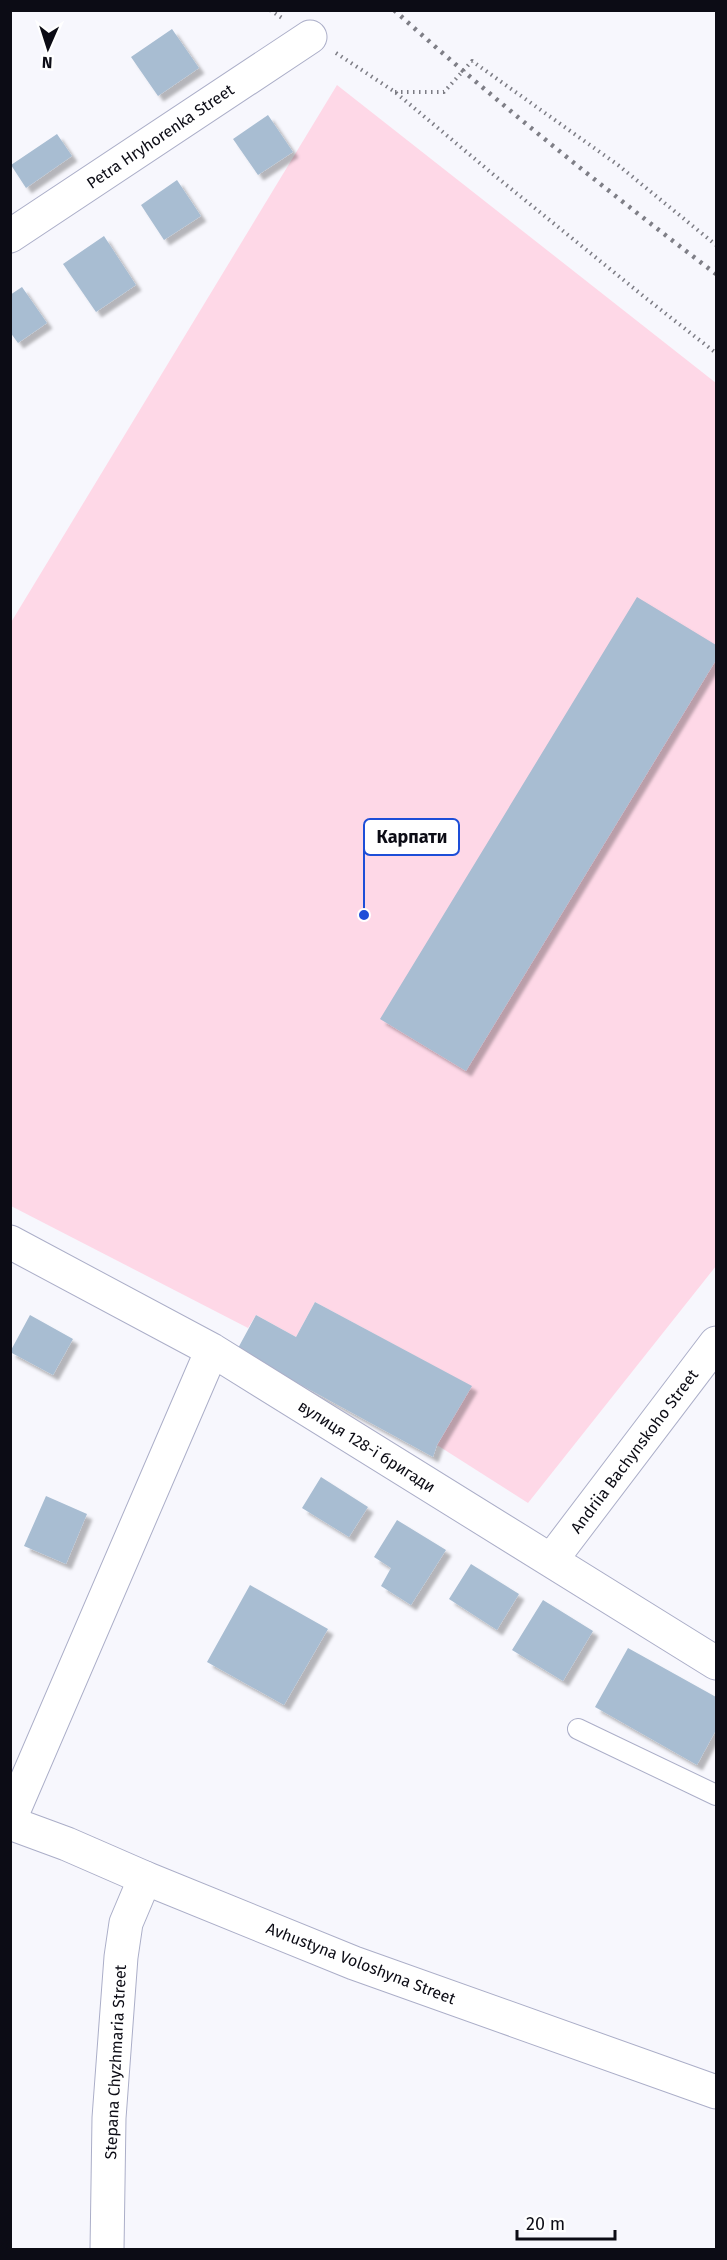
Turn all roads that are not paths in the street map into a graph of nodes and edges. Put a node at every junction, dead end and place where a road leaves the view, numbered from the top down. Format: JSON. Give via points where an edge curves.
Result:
{"nodes":[{"id":1,"x":310,"y":37,"type":"road end"},
{"id":2,"x":10,"y":236,"type":"edge"},
{"id":3,"x":10,"y":1242,"type":"edge"},
{"id":4,"x":717,"y":1344,"type":"edge"},
{"id":5,"x":212,"y":1350,"type":"junction"},
{"id":6,"x":552,"y":1559,"type":"junction"},
{"id":7,"x":717,"y":1663,"type":"edge"},
{"id":8,"x":578,"y":1729,"type":"dead end"},
{"id":9,"x":714,"y":1789,"type":"edge"},
{"id":10,"x":10,"y":1821,"type":"edge"},
{"id":11,"x":144,"y":1878,"type":"junction"},
{"id":12,"x":717,"y":2092,"type":"edge"},
{"id":13,"x":107,"y":2250,"type":"edge"}],
"edges":[{"from":1,"to":2,"type":"street","name":"Petra Hryhorenka Street"},
{"from":3,"to":5,"type":"street","name":"вулиця 128-ї бригади"},
{"from":4,"to":6,"type":"street","name":"Andriia Bachynskoho Street"},
{"from":5,"to":6,"type":"street","name":"вулиця 128-ї бригади"},
{"from":5,"to":10,"type":"street"},
{"from":6,"to":7,"type":"street","name":"вулиця 128-ї бригади"},
{"from":8,"to":9,"type":"lane"},
{"from":10,"to":11,"type":"street","name":"Avhustyna Voloshyna Street"},
{"from":11,"to":12,"type":"street","name":"Avhustyna Voloshyna Street","via":[[354,1963]]},
{"from":11,"to":13,"type":"street","name":"Stepana Chyzhmaria Street","via":[[126,1923],[121,1957],[109,2118]]}]}
